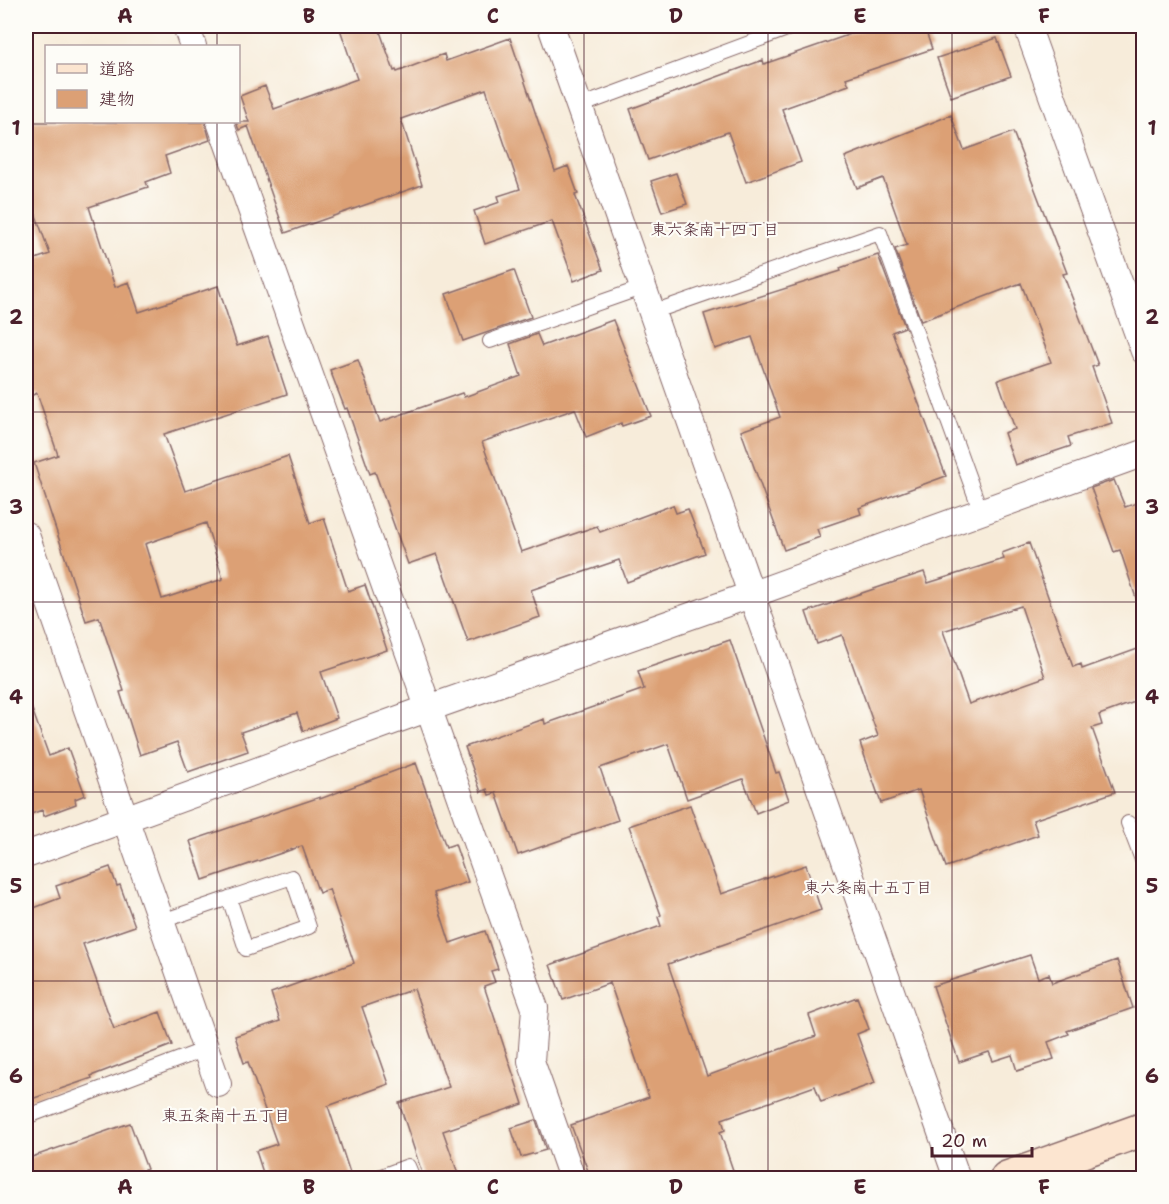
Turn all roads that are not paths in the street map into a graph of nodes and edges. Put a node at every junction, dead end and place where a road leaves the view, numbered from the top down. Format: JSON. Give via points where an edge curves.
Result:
{"nodes":[{"id":1,"x":186,"y":26,"type":"edge"},
{"id":2,"x":551,"y":26,"type":"edge"},
{"id":3,"x":795,"y":26,"type":"edge"},
{"id":4,"x":1027,"y":26,"type":"edge"},
{"id":5,"x":193,"y":45,"type":"edge"},
{"id":6,"x":580,"y":106,"type":"junction"},
{"id":7,"x":220,"y":123,"type":"edge"},
{"id":8,"x":644,"y":287,"type":"junction"},
{"id":9,"x":653,"y":312,"type":"junction"},
{"id":10,"x":490,"y":341,"type":"dead end"},
{"id":11,"x":1143,"y":351,"type":"edge"},
{"id":12,"x":1143,"y":453,"type":"edge"},
{"id":13,"x":981,"y":512,"type":"junction"},
{"id":14,"x":26,"y":535,"type":"edge"},
{"id":15,"x":753,"y":594,"type":"junction"},
{"id":16,"x":429,"y":708,"type":"junction"},
{"id":17,"x":126,"y":820,"type":"junction"},
{"id":18,"x":1128,"y":823,"type":"dead end"},
{"id":19,"x":26,"y":855,"type":"edge"},
{"id":20,"x":1143,"y":865,"type":"edge"},
{"id":21,"x":229,"y":898,"type":"junction"},
{"id":22,"x":162,"y":921,"type":"junction"},
{"id":23,"x":206,"y":1049,"type":"junction"},
{"id":24,"x":218,"y":1084,"type":"dead end"},
{"id":25,"x":26,"y":1117,"type":"edge"},
{"id":26,"x":1143,"y":1129,"type":"edge"},
{"id":27,"x":376,"y":1179,"type":"edge"},
{"id":28,"x":413,"y":1179,"type":"edge"},
{"id":29,"x":572,"y":1179,"type":"edge"},
{"id":30,"x":957,"y":1179,"type":"edge"},
{"id":31,"x":1007,"y":1179,"type":"edge"}],
"edges":[{"from":1,"to":5,"type":"street"},
{"from":2,"to":6,"type":"street"},
{"from":3,"to":6,"type":"lane"},
{"from":4,"to":11,"type":"street"},
{"from":6,"to":8,"type":"street"},
{"from":7,"to":16,"type":"street"},
{"from":8,"to":9,"type":"street"},
{"from":8,"to":10,"type":"lane"},
{"from":9,"to":13,"type":"lane","via":[[880,233]]},
{"from":9,"to":15,"type":"street"},
{"from":12,"to":13,"type":"street"},
{"from":13,"to":15,"type":"street"},
{"from":14,"to":17,"type":"street"},
{"from":15,"to":16,"type":"street"},
{"from":15,"to":30,"type":"street"},
{"from":16,"to":17,"type":"street"},
{"from":16,"to":29,"type":"street","via":[[535,1008],[531,1061]]},
{"from":17,"to":19,"type":"street"},
{"from":17,"to":22,"type":"street"},
{"from":18,"to":20,"type":"lane"},
{"from":21,"to":21,"type":"lane","via":[[292,877],[309,927],[246,949]]},
{"from":21,"to":22,"type":"lane"},
{"from":22,"to":23,"type":"street"},
{"from":23,"to":24,"type":"street"},
{"from":23,"to":25,"type":"lane"},
{"from":26,"to":31,"type":"street"},
{"from":27,"to":28,"type":"lane","via":[[408,1166]]}]}
